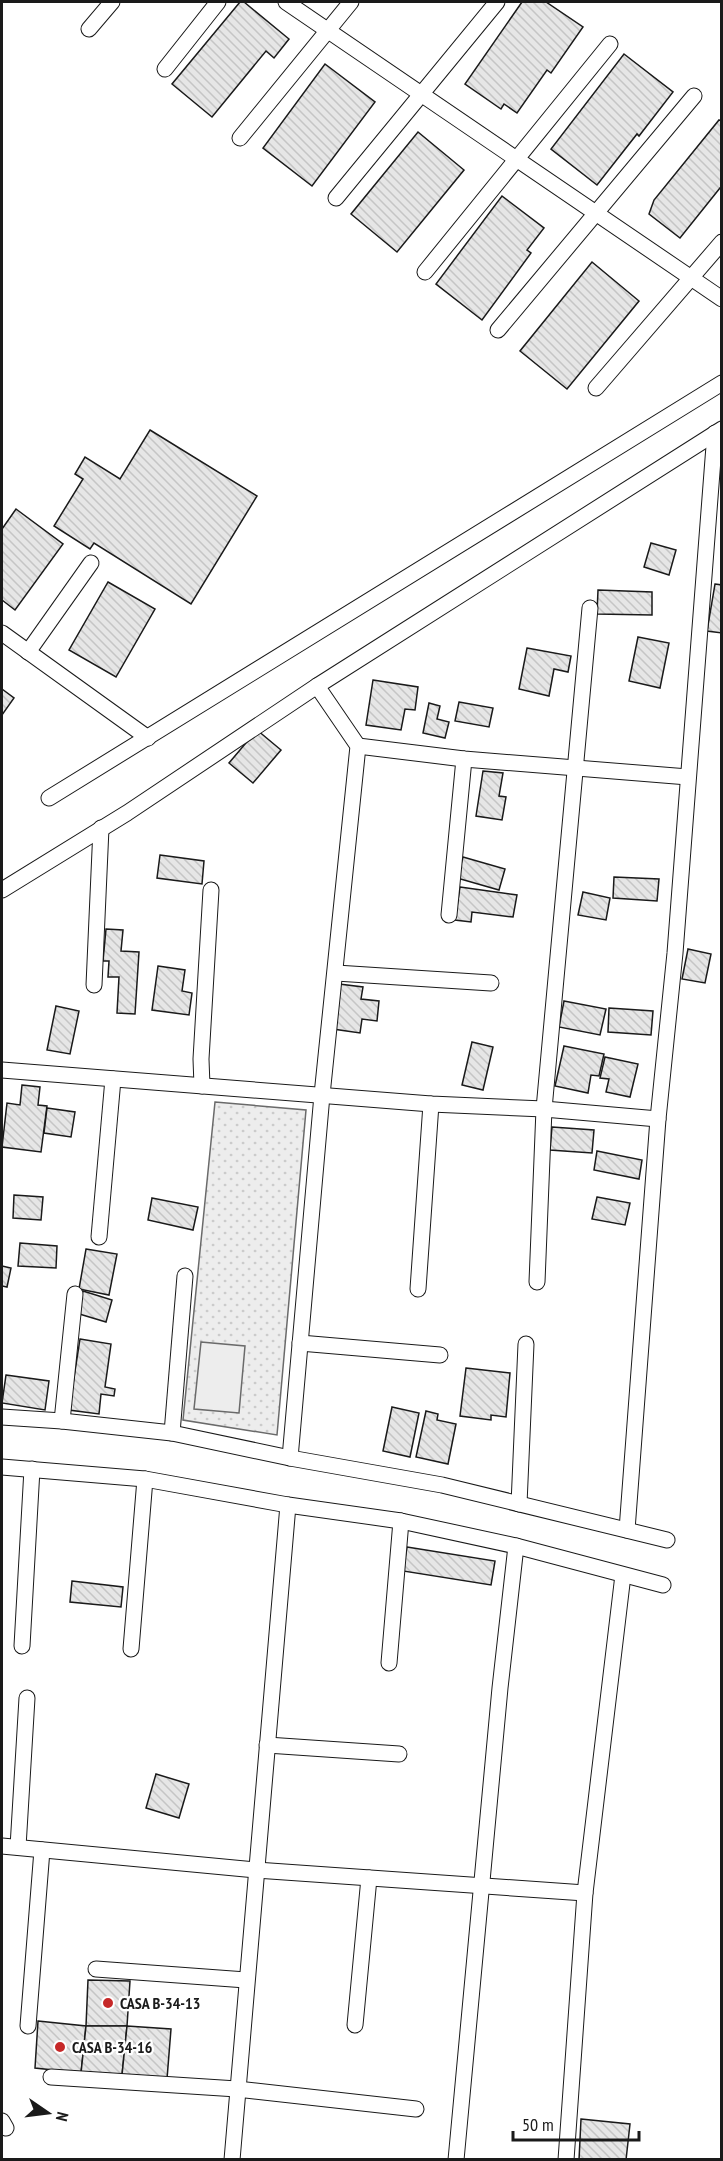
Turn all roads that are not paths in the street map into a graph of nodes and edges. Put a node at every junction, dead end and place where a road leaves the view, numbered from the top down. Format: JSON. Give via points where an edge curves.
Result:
{"nodes":[{"id":1,"x":112,"y":2,"type":"edge"},
{"id":2,"x":218,"y":2,"type":"edge"},
{"id":3,"x":286,"y":2,"type":"edge"},
{"id":4,"x":351,"y":2,"type":"edge"},
{"id":5,"x":497,"y":2,"type":"edge"},
{"id":6,"x":89,"y":29,"type":"dead end"},
{"id":7,"x":327,"y":31,"type":"junction"},
{"id":8,"x":610,"y":44,"type":"dead end"},
{"id":9,"x":165,"y":69,"type":"dead end"},
{"id":10,"x":420,"y":94,"type":"junction"},
{"id":11,"x":694,"y":96,"type":"dead end"},
{"id":12,"x":240,"y":138,"type":"dead end"},
{"id":13,"x":516,"y":160,"type":"junction"},
{"id":14,"x":336,"y":198,"type":"dead end"},
{"id":15,"x":595,"y":214,"type":"junction"},
{"id":16,"x":722,"y":242,"type":"edge"},
{"id":17,"x":425,"y":272,"type":"dead end"},
{"id":18,"x":691,"y":279,"type":"junction"},
{"id":19,"x":722,"y":299,"type":"edge"},
{"id":20,"x":498,"y":330,"type":"dead end"},
{"id":21,"x":722,"y":383,"type":"edge"},
{"id":22,"x":596,"y":388,"type":"dead end"},
{"id":23,"x":718,"y":431,"type":"edge"},
{"id":24,"x":91,"y":563,"type":"dead end"},
{"id":25,"x":590,"y":608,"type":"dead end"},
{"id":26,"x":2,"y":633,"type":"edge"},
{"id":27,"x":28,"y":652,"type":"junction"},
{"id":28,"x":317,"y":686,"type":"junction"},
{"id":29,"x":148,"y":738,"type":"junction"},
{"id":30,"x":358,"y":746,"type":"junction"},
{"id":31,"x":464,"y":759,"type":"junction"},
{"id":32,"x":574,"y":767,"type":"junction"},
{"id":33,"x":688,"y":777,"type":"junction"},
{"id":34,"x":49,"y":798,"type":"dead end"},
{"id":35,"x":101,"y":828,"type":"junction"},
{"id":36,"x":2,"y":890,"type":"edge"},
{"id":37,"x":211,"y":890,"type":"dead end"},
{"id":38,"x":448,"y":915,"type":"dead end"},
{"id":39,"x":336,"y":973,"type":"junction"},
{"id":40,"x":491,"y":983,"type":"dead end"},
{"id":41,"x":94,"y":986,"type":"dead end"},
{"id":42,"x":2,"y":1070,"type":"edge"},
{"id":43,"x":113,"y":1079,"type":"junction"},
{"id":44,"x":202,"y":1086,"type":"junction"},
{"id":45,"x":322,"y":1095,"type":"junction"},
{"id":46,"x":431,"y":1104,"type":"junction"},
{"id":47,"x":544,"y":1109,"type":"junction"},
{"id":48,"x":658,"y":1119,"type":"junction"},
{"id":49,"x":99,"y":1237,"type":"dead end"},
{"id":50,"x":185,"y":1276,"type":"dead end"},
{"id":51,"x":537,"y":1282,"type":"dead end"},
{"id":52,"x":418,"y":1289,"type":"dead end"},
{"id":53,"x":75,"y":1294,"type":"dead end"},
{"id":54,"x":300,"y":1343,"type":"junction"},
{"id":55,"x":526,"y":1344,"type":"dead end"},
{"id":56,"x":441,"y":1355,"type":"dead end"},
{"id":57,"x":2,"y":1417,"type":"edge"},
{"id":58,"x":62,"y":1420,"type":"junction"},
{"id":59,"x":172,"y":1432,"type":"junction"},
{"id":60,"x":290,"y":1458,"type":"junction"},
{"id":61,"x":2,"y":1467,"type":"edge"},
{"id":62,"x":32,"y":1469,"type":"junction"},
{"id":63,"x":145,"y":1479,"type":"junction"},
{"id":64,"x":519,"y":1503,"type":"junction"},
{"id":65,"x":288,"y":1505,"type":"junction"},
{"id":66,"x":401,"y":1521,"type":"junction"},
{"id":67,"x":627,"y":1530,"type":"junction"},
{"id":68,"x":667,"y":1540,"type":"dead end"},
{"id":69,"x":516,"y":1545,"type":"junction"},
{"id":70,"x":623,"y":1575,"type":"junction"},
{"id":71,"x":663,"y":1585,"type":"dead end"},
{"id":72,"x":22,"y":1646,"type":"dead end"},
{"id":73,"x":131,"y":1649,"type":"dead end"},
{"id":74,"x":389,"y":1663,"type":"dead end"},
{"id":75,"x":27,"y":1698,"type":"dead end"},
{"id":76,"x":267,"y":1745,"type":"junction"},
{"id":77,"x":399,"y":1754,"type":"dead end"},
{"id":78,"x":2,"y":1846,"type":"edge"},
{"id":79,"x":18,"y":1848,"type":"junction"},
{"id":80,"x":42,"y":1850,"type":"junction"},
{"id":81,"x":256,"y":1870,"type":"junction"},
{"id":82,"x":369,"y":1878,"type":"junction"},
{"id":83,"x":481,"y":1886,"type":"junction"},
{"id":84,"x":585,"y":1893,"type":"junction"},
{"id":85,"x":96,"y":1969,"type":"dead end"},
{"id":86,"x":246,"y":1980,"type":"junction"},
{"id":87,"x":355,"y":2025,"type":"dead end"},
{"id":88,"x":28,"y":2026,"type":"dead end"},
{"id":89,"x":51,"y":2077,"type":"dead end"},
{"id":90,"x":237,"y":2089,"type":"junction"},
{"id":91,"x":416,"y":2109,"type":"dead end"},
{"id":92,"x":232,"y":2160,"type":"edge"},
{"id":93,"x":456,"y":2160,"type":"edge"},
{"id":94,"x":566,"y":2160,"type":"edge"}],
"edges":[{"from":1,"to":6,"type":"street"},
{"from":2,"to":9,"type":"street"},
{"from":3,"to":7,"type":"street"},
{"from":4,"to":7,"type":"street"},
{"from":5,"to":10,"type":"street"},
{"from":7,"to":10,"type":"street"},
{"from":7,"to":12,"type":"street"},
{"from":8,"to":13,"type":"street"},
{"from":10,"to":13,"type":"street"},
{"from":10,"to":14,"type":"street"},
{"from":11,"to":15,"type":"street"},
{"from":13,"to":15,"type":"street"},
{"from":13,"to":17,"type":"street"},
{"from":15,"to":18,"type":"street"},
{"from":15,"to":20,"type":"street"},
{"from":16,"to":18,"type":"street"},
{"from":18,"to":19,"type":"street"},
{"from":18,"to":22,"type":"street"},
{"from":21,"to":29,"type":"street"},
{"from":23,"to":28,"type":"street"},
{"from":23,"to":33,"type":"street"},
{"from":24,"to":27,"type":"street"},
{"from":25,"to":32,"type":"street"},
{"from":26,"to":27,"type":"street"},
{"from":27,"to":29,"type":"street"},
{"from":28,"to":30,"type":"street"},
{"from":28,"to":35,"type":"street"},
{"from":29,"to":34,"type":"street"},
{"from":30,"to":31,"type":"street"},
{"from":30,"to":39,"type":"street"},
{"from":31,"to":32,"type":"street"},
{"from":31,"to":38,"type":"street"},
{"from":32,"to":33,"type":"street"},
{"from":32,"to":47,"type":"street"},
{"from":33,"to":48,"type":"street"},
{"from":35,"to":36,"type":"street"},
{"from":35,"to":41,"type":"street"},
{"from":37,"to":44,"type":"street"},
{"from":39,"to":40,"type":"street"},
{"from":39,"to":45,"type":"street"},
{"from":42,"to":43,"type":"street"},
{"from":43,"to":44,"type":"street"},
{"from":43,"to":49,"type":"street"},
{"from":44,"to":45,"type":"street"},
{"from":45,"to":46,"type":"street"},
{"from":45,"to":54,"type":"street"},
{"from":46,"to":47,"type":"street"},
{"from":46,"to":52,"type":"street"},
{"from":47,"to":48,"type":"street"},
{"from":47,"to":51,"type":"street"},
{"from":48,"to":67,"type":"street"},
{"from":50,"to":59,"type":"street"},
{"from":53,"to":58,"type":"street"},
{"from":54,"to":56,"type":"street"},
{"from":54,"to":60,"type":"street"},
{"from":55,"to":64,"type":"street"},
{"from":57,"to":58,"type":"street"},
{"from":58,"to":59,"type":"street"},
{"from":59,"to":60,"type":"street"},
{"from":60,"to":64,"type":"street"},
{"from":61,"to":62,"type":"street"},
{"from":62,"to":63,"type":"street"},
{"from":62,"to":72,"type":"street"},
{"from":63,"to":65,"type":"street"},
{"from":63,"to":73,"type":"street"},
{"from":64,"to":67,"type":"street"},
{"from":65,"to":66,"type":"street"},
{"from":65,"to":76,"type":"street"},
{"from":66,"to":69,"type":"street"},
{"from":66,"to":74,"type":"street"},
{"from":67,"to":68,"type":"street"},
{"from":69,"to":70,"type":"street"},
{"from":69,"to":83,"type":"street"},
{"from":70,"to":71,"type":"street"},
{"from":70,"to":84,"type":"street"},
{"from":75,"to":79,"type":"street"},
{"from":76,"to":77,"type":"street"},
{"from":76,"to":81,"type":"street"},
{"from":78,"to":79,"type":"street"},
{"from":79,"to":80,"type":"street"},
{"from":80,"to":81,"type":"street"},
{"from":80,"to":88,"type":"street"},
{"from":81,"to":82,"type":"street"},
{"from":81,"to":86,"type":"street"},
{"from":82,"to":83,"type":"street"},
{"from":82,"to":87,"type":"street"},
{"from":83,"to":84,"type":"street"},
{"from":83,"to":93,"type":"street"},
{"from":84,"to":94,"type":"street"},
{"from":85,"to":86,"type":"street"},
{"from":86,"to":90,"type":"street"},
{"from":89,"to":90,"type":"street"},
{"from":90,"to":91,"type":"street"},
{"from":90,"to":92,"type":"street"}]}
